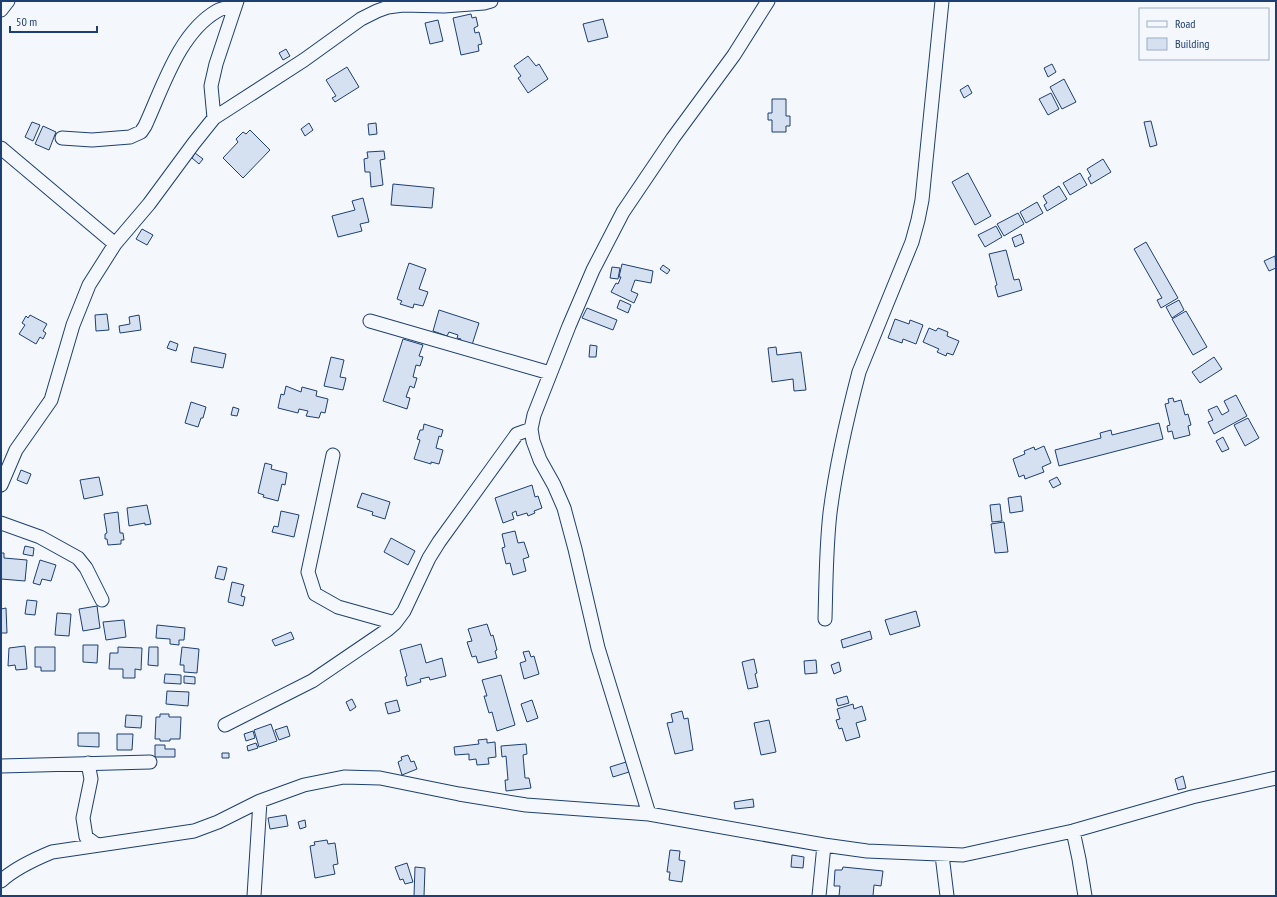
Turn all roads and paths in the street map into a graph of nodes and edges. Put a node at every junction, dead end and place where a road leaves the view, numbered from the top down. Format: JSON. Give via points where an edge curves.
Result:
{"nodes":[{"id":1,"x":8,"y":1,"type":"edge"},
{"id":2,"x":491,"y":1,"type":"edge"},
{"id":3,"x":768,"y":1,"type":"edge"},
{"id":4,"x":942,"y":1,"type":"edge"},
{"id":5,"x":232,"y":3,"type":"edge"},
{"id":6,"x":1,"y":10,"type":"edge"},
{"id":7,"x":214,"y":118,"type":"junction"},
{"id":8,"x":62,"y":138,"type":"dead end"},
{"id":9,"x":1,"y":148,"type":"edge"},
{"id":10,"x":115,"y":244,"type":"junction"},
{"id":11,"x":370,"y":322,"type":"dead end"},
{"id":12,"x":550,"y":373,"type":"junction"},
{"id":13,"x":531,"y":429,"type":"junction"},
{"id":14,"x":333,"y":455,"type":"dead end"},
{"id":15,"x":1,"y":484,"type":"edge"},
{"id":16,"x":1,"y":523,"type":"edge"},
{"id":17,"x":102,"y":600,"type":"dead end"},
{"id":18,"x":825,"y":619,"type":"dead end"},
{"id":19,"x":395,"y":623,"type":"junction"},
{"id":20,"x":225,"y":725,"type":"dead end"},
{"id":21,"x":88,"y":762,"type":"junction"},
{"id":22,"x":150,"y":762,"type":"dead end"},
{"id":23,"x":1,"y":766,"type":"edge"},
{"id":24,"x":1276,"y":778,"type":"edge"},
{"id":25,"x":260,"y":801,"type":"junction"},
{"id":26,"x":649,"y":814,"type":"junction"},
{"id":27,"x":1073,"y":831,"type":"junction"},
{"id":28,"x":97,"y":845,"type":"junction"},
{"id":29,"x":824,"y":845,"type":"junction"},
{"id":30,"x":942,"y":855,"type":"junction"},
{"id":31,"x":1,"y":881,"type":"edge"},
{"id":32,"x":254,"y":896,"type":"edge"},
{"id":33,"x":819,"y":896,"type":"edge"},
{"id":34,"x":947,"y":896,"type":"edge"},
{"id":35,"x":1085,"y":896,"type":"edge"}],
"edges":[{"from":1,"to":6,"type":"street"},
{"from":2,"to":7,"type":"street","via":[[484,4],[444,6],[403,5],[377,11],[361,19],[304,60]]},
{"from":3,"to":12,"type":"street","via":[[734,55],[623,212],[593,270]]},
{"from":4,"to":18,"type":"street","via":[[922,200],[912,242],[859,372],[852,399],[830,512]]},
{"from":5,"to":7,"type":"street","via":[[211,86]]},
{"from":5,"to":8,"type":"street","via":[[218,10],[190,36],[174,62],[141,132],[130,137],[92,140]]},
{"from":7,"to":10,"type":"street","via":[[149,204]]},
{"from":9,"to":10,"type":"street"},
{"from":10,"to":15,"type":"street","via":[[89,285],[73,325],[51,400],[16,450]]},
{"from":11,"to":12,"type":"street"},
{"from":12,"to":13,"type":"street"},
{"from":13,"to":19,"type":"street","via":[[517,434],[439,542],[410,600]]},
{"from":13,"to":26,"type":"street","via":[[540,460],[565,513],[598,648]]},
{"from":14,"to":19,"type":"street","via":[[308,572],[315,594],[338,607]]},
{"from":16,"to":17,"type":"street","via":[[40,537],[78,558]]},
{"from":19,"to":20,"type":"street","via":[[312,681]]},
{"from":21,"to":22,"type":"street"},
{"from":21,"to":23,"type":"street"},
{"from":21,"to":28,"type":"street","via":[[91,779],[83,818],[86,837]]},
{"from":24,"to":27,"type":"street","via":[[1192,797]]},
{"from":25,"to":26,"type":"street","via":[[304,785],[344,777],[380,778],[526,805]]},
{"from":25,"to":28,"type":"street","via":[[194,831]]},
{"from":25,"to":32,"type":"street"},
{"from":26,"to":29,"type":"street"},
{"from":27,"to":30,"type":"street","via":[[963,855]]},
{"from":27,"to":35,"type":"street"},
{"from":28,"to":31,"type":"street","via":[[52,852],[35,859]]},
{"from":29,"to":30,"type":"street"},
{"from":29,"to":33,"type":"street"},
{"from":30,"to":34,"type":"street"}]}
